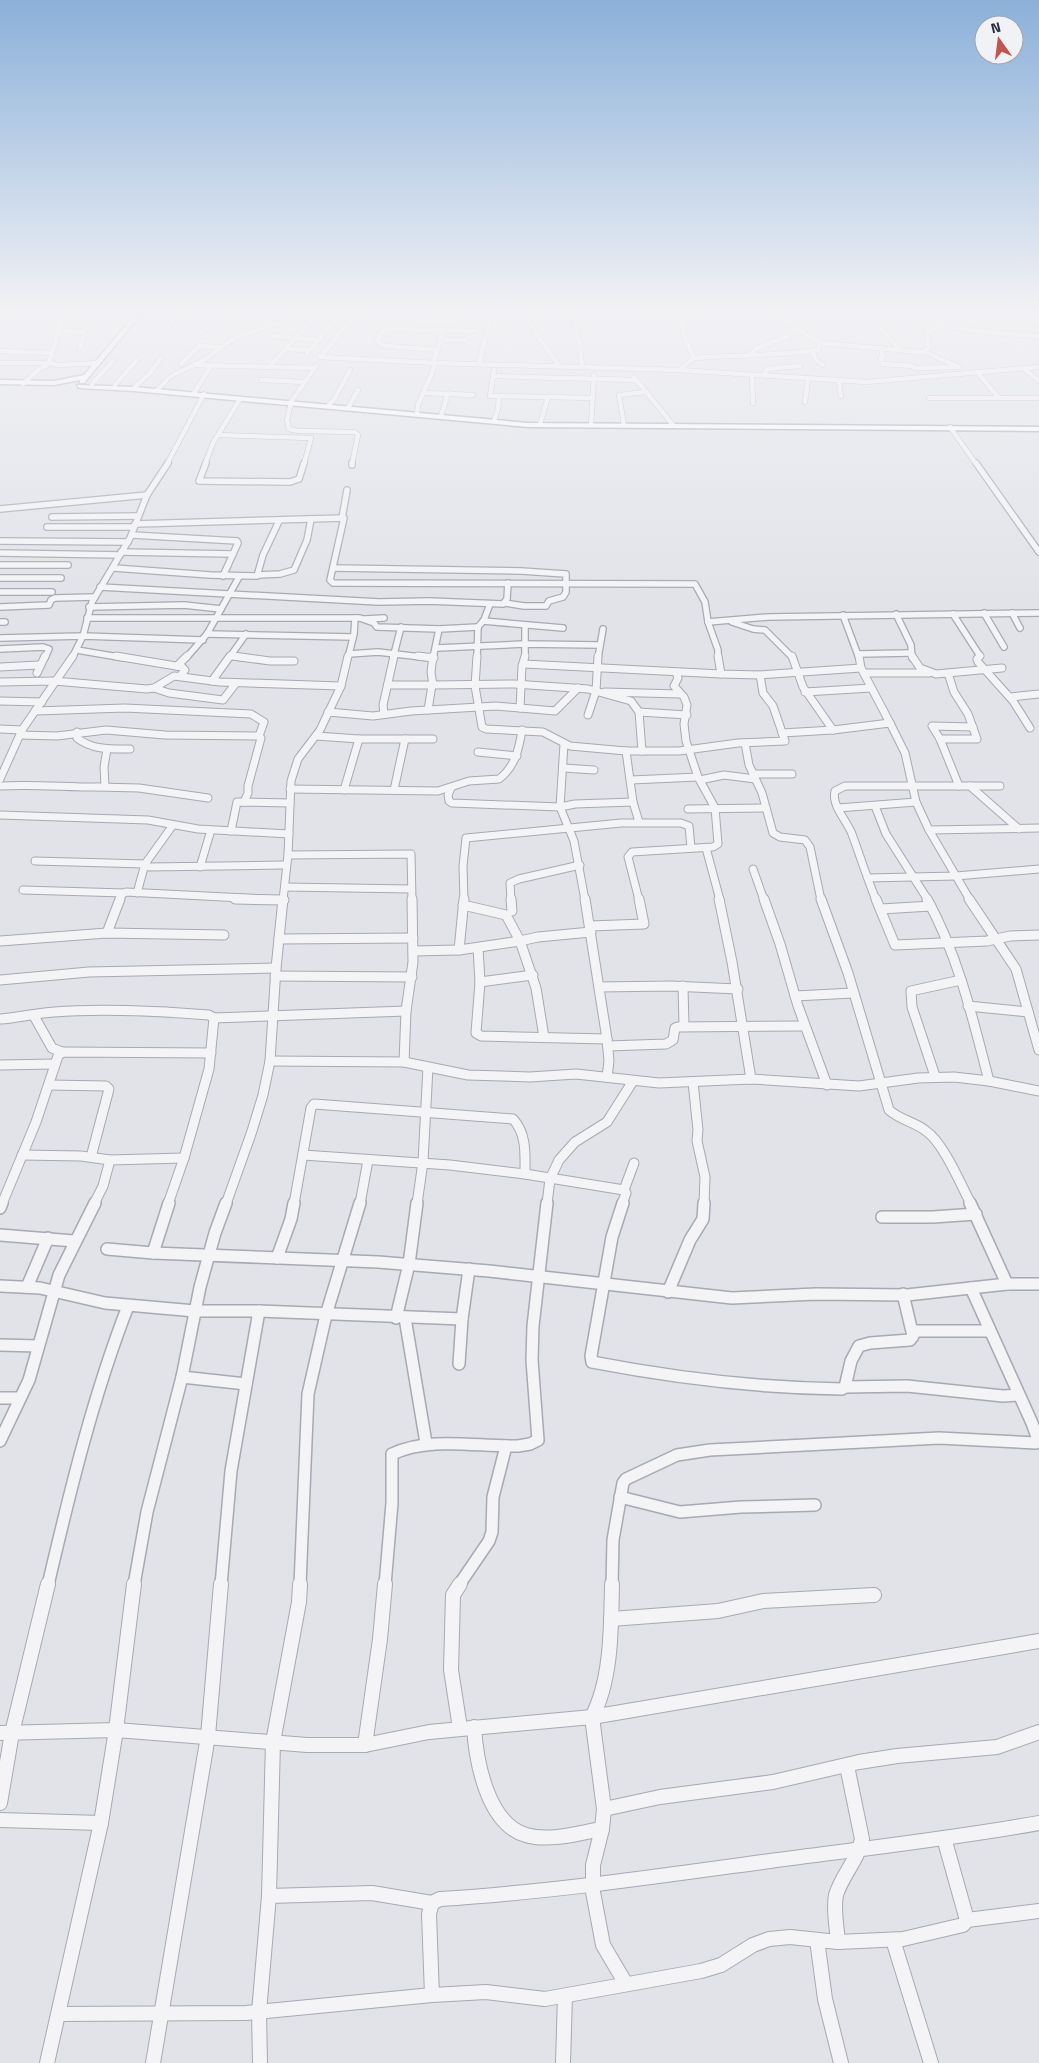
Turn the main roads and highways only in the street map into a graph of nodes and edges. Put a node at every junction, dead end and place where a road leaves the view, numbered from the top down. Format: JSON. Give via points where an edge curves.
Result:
{"nodes":[{"id":1,"x":315,"y":405,"type":"edge"},
{"id":2,"x":319,"y":405,"type":"edge"},
{"id":3,"x":950,"y":427,"type":"junction"},
{"id":4,"x":1039,"y":428,"type":"edge"}],
"edges":[{"from":1,"to":3,"type":"main road","via":[[528,425]]},
{"from":2,"to":3,"type":"main road","via":[[540,424]]},
{"from":3,"to":4,"type":"main road"}]}
